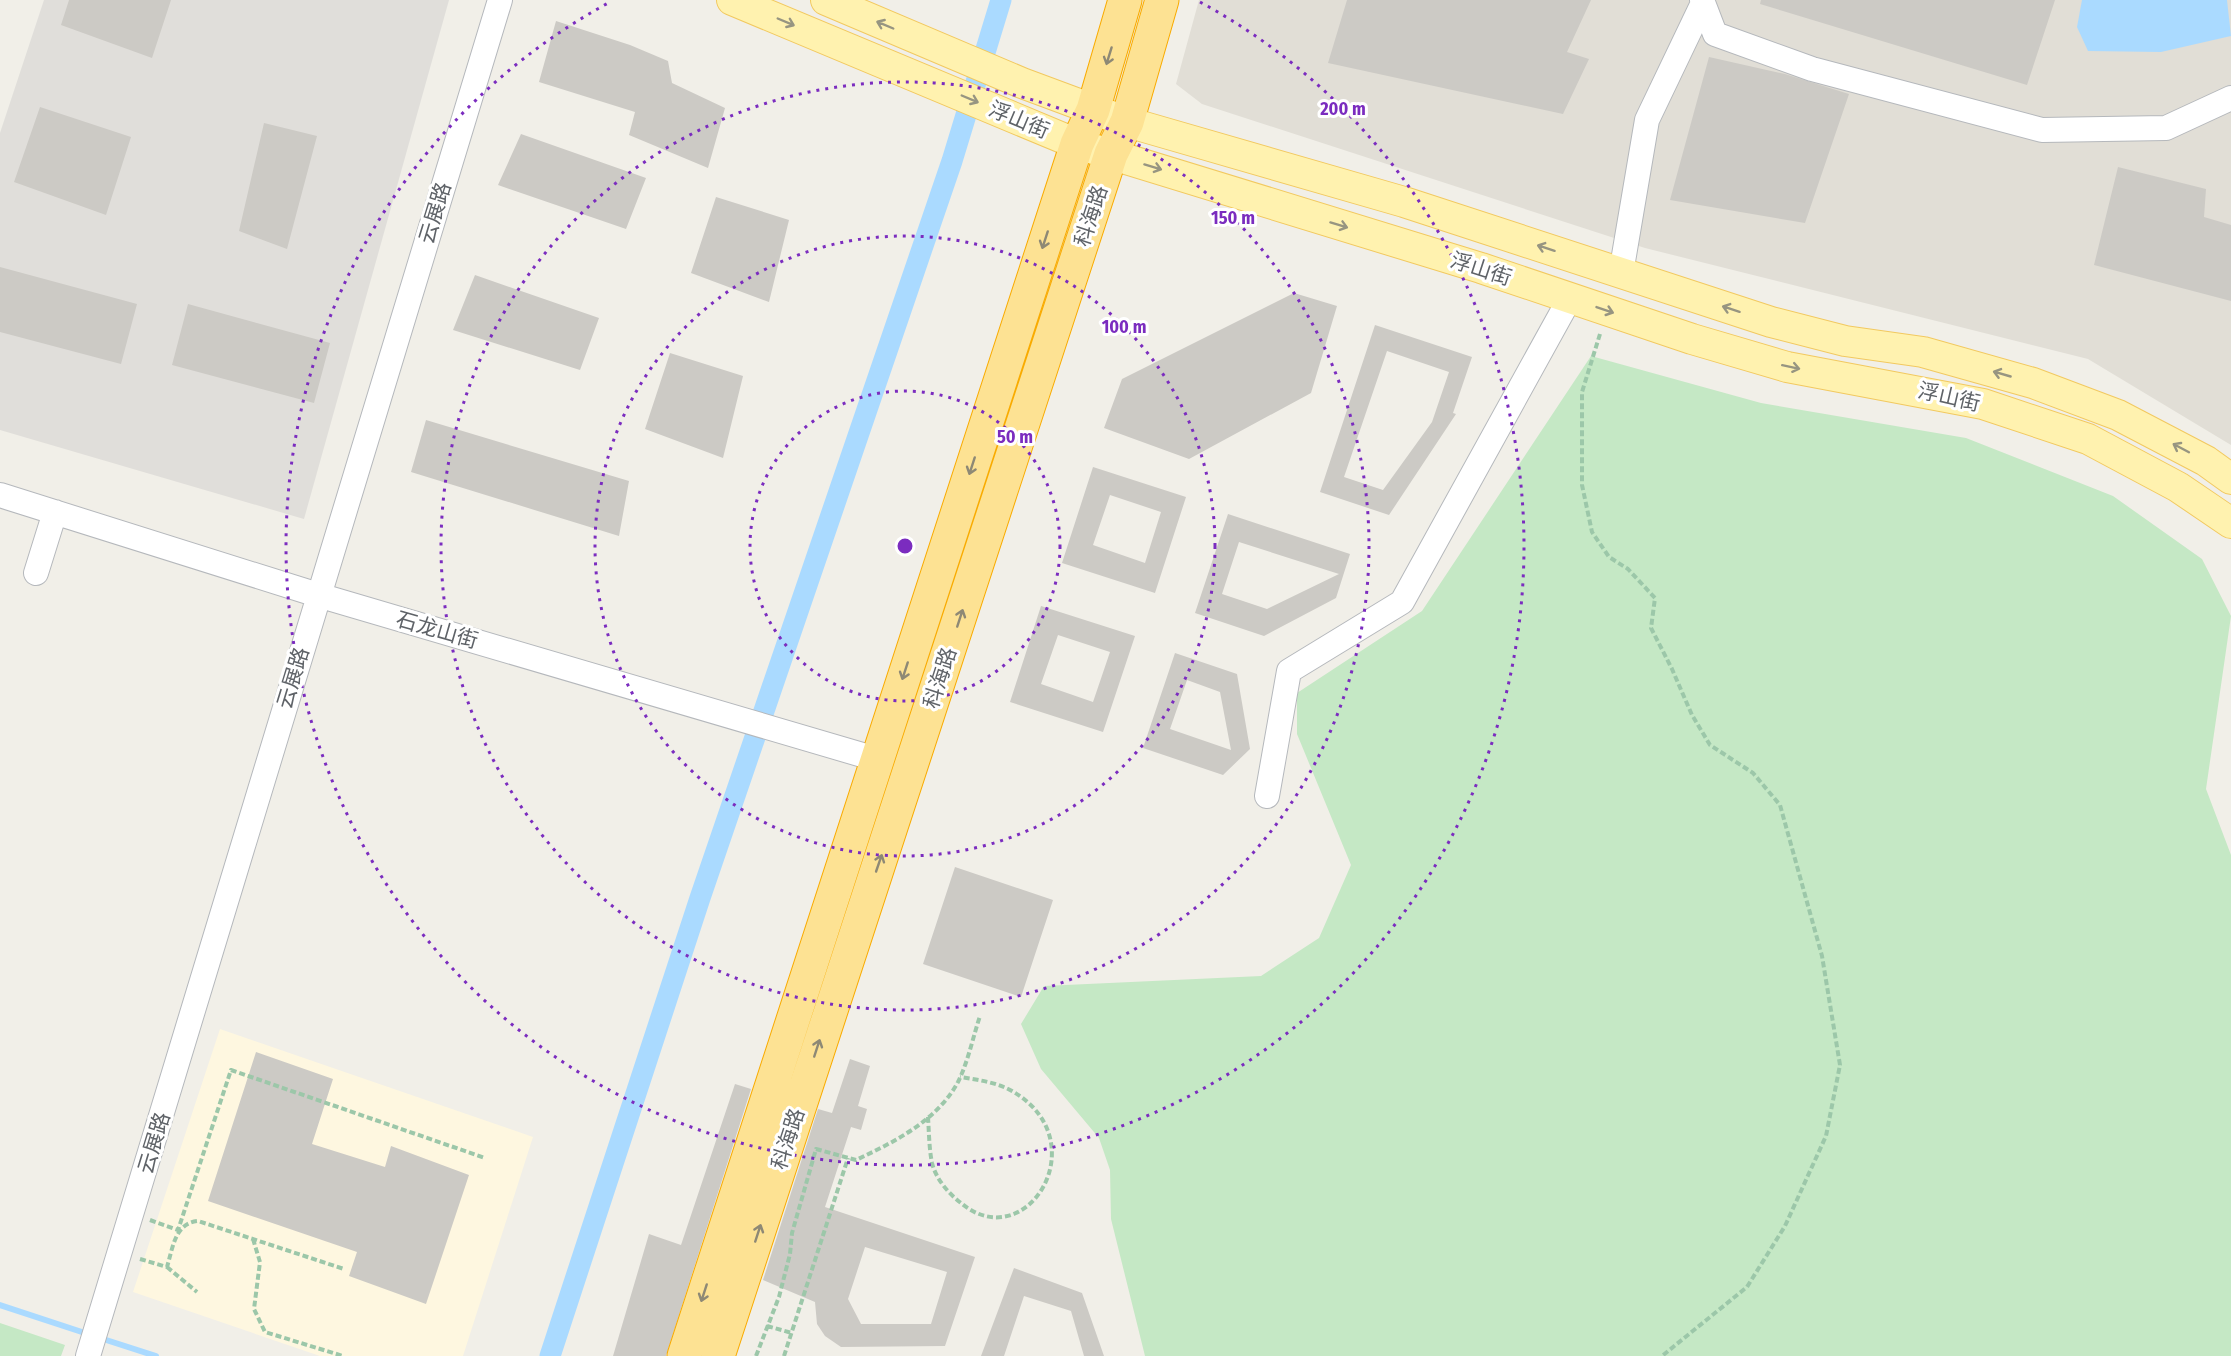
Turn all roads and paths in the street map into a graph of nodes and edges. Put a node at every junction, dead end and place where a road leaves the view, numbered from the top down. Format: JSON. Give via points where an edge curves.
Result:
{"nodes":[{"id":1,"x":500,"y":0,"type":"edge"},
{"id":2,"x":732,"y":0,"type":"edge"},
{"id":3,"x":826,"y":0,"type":"edge"},
{"id":4,"x":1125,"y":0,"type":"edge"},
{"id":5,"x":1162,"y":0,"type":"edge"},
{"id":6,"x":1702,"y":2,"type":"edge"},
{"id":7,"x":2231,"y":98,"type":"edge"},
{"id":8,"x":1093,"y":110,"type":"junction"},
{"id":9,"x":1127,"y":122,"type":"junction"},
{"id":10,"x":1077,"y":144,"type":"junction"},
{"id":11,"x":1111,"y":154,"type":"junction"},
{"id":12,"x":1621,"y":273,"type":"junction"},
{"id":13,"x":1570,"y":298,"type":"junction"},
{"id":14,"x":1608,"y":311,"type":"junction"},
{"id":15,"x":2231,"y":479,"type":"edge"},
{"id":16,"x":0,"y":495,"type":"edge"},
{"id":17,"x":55,"y":512,"type":"junction"},
{"id":18,"x":2231,"y":523,"type":"edge"},
{"id":19,"x":36,"y":573,"type":"dead end"},
{"id":20,"x":318,"y":595,"type":"junction"},
{"id":21,"x":876,"y":759,"type":"junction"},
{"id":22,"x":1267,"y":796,"type":"dead end"},
{"id":23,"x":980,"y":1016,"type":"dead end"},
{"id":24,"x":960,"y":1077,"type":"junction"},
{"id":25,"x":928,"y":1117,"type":"junction"},
{"id":26,"x":485,"y":1158,"type":"dead end"},
{"id":27,"x":848,"y":1158,"type":"junction"},
{"id":28,"x":170,"y":1227,"type":"dead end"},
{"id":29,"x":178,"y":1230,"type":"junction"},
{"id":30,"x":253,"y":1238,"type":"junction"},
{"id":31,"x":121,"y":1253,"type":"junction"},
{"id":32,"x":167,"y":1267,"type":"junction"},
{"id":33,"x":344,"y":1269,"type":"dead end"},
{"id":34,"x":197,"y":1292,"type":"dead end"},
{"id":35,"x":767,"y":1326,"type":"junction"},
{"id":36,"x":792,"y":1333,"type":"junction"},
{"id":37,"x":89,"y":1353,"type":"edge"},
{"id":38,"x":343,"y":1356,"type":"edge"},
{"id":39,"x":684,"y":1356,"type":"edge"},
{"id":40,"x":718,"y":1356,"type":"edge"},
{"id":41,"x":756,"y":1356,"type":"edge"},
{"id":42,"x":784,"y":1356,"type":"edge"},
{"id":43,"x":1662,"y":1356,"type":"edge"}],
"edges":[{"from":1,"to":20,"type":"street","name":"云展路"},
{"from":2,"to":10,"type":"main road","name":"浮山街","one_way":true},
{"from":8,"to":3,"type":"main road","name":"浮山街","one_way":true},
{"from":4,"to":8,"type":"highway","name":"科海路","one_way":true},
{"from":5,"to":9,"type":"highway","name":"科海路"},
{"from":6,"to":7,"type":"street","via":[[1715,34],[1725,38],[1812,69],[2042,130],[2166,128]]},
{"from":6,"to":12,"type":"street","via":[[1647,120]]},
{"from":8,"to":9,"type":"main road","name":"浮山街"},
{"from":8,"to":10,"type":"highway","name":"科海路"},
{"from":9,"to":11,"type":"highway","name":"科海路"},
{"from":12,"to":9,"type":"main road","name":"浮山街","one_way":true,"via":[[1404,202]]},
{"from":10,"to":11,"type":"main road","name":"浮山街"},
{"from":10,"to":21,"type":"highway","name":"科海路","one_way":true},
{"from":11,"to":13,"type":"main road","name":"浮山街","one_way":true},
{"from":40,"to":11,"type":"highway","name":"科海路","one_way":true},
{"from":15,"to":12,"type":"main road","name":"浮山街","one_way":true,"via":[[2206,461],[2118,415],[2033,383],[1923,352],[1845,341],[1771,322]]},
{"from":13,"to":14,"type":"main road","name":"浮山街","one_way":true},
{"from":13,"to":22,"type":"street","via":[[1402,602],[1289,671]]},
{"from":14,"to":18,"type":"main road","name":"浮山街","one_way":true,"via":[[1787,367],[1983,404],[2088,439],[2178,487]]},
{"from":14,"to":43,"type":"path","via":[[1582,392],[1582,485],[1592,532],[1609,557],[1628,569],[1655,597],[1651,628],[1710,745],[1754,772],[1780,806],[1822,956],[1840,1065],[1826,1136],[1785,1226],[1747,1287]]},
{"from":16,"to":17,"type":"street","name":"石龙山街"},
{"from":17,"to":19,"type":"street"},
{"from":17,"to":20,"type":"street","name":"石龙山街"},
{"from":20,"to":21,"type":"street","name":"石龙山街"},
{"from":20,"to":31,"type":"street","name":"云展路"},
{"from":21,"to":39,"type":"highway","name":"科海路","one_way":true},
{"from":23,"to":24,"type":"path"},
{"from":24,"to":25,"type":"path"},
{"from":24,"to":25,"type":"path","via":[[989,1081],[1012,1091],[1036,1110],[1048,1127],[1052,1152],[1049,1178],[1039,1196],[1006,1216],[986,1216],[966,1208],[941,1182],[933,1164]]},
{"from":25,"to":27,"type":"path","via":[[896,1142],[856,1160]]},
{"from":26,"to":29,"type":"path","via":[[231,1070]]},
{"from":27,"to":35,"type":"path","via":[[816,1149],[779,1297]]},
{"from":27,"to":36,"type":"path"},
{"from":28,"to":29,"type":"path"},
{"from":29,"to":30,"type":"path","via":[[198,1221]]},
{"from":29,"to":32,"type":"path"},
{"from":30,"to":33,"type":"path"},
{"from":30,"to":38,"type":"path","via":[[260,1262],[254,1309],[265,1332]]},
{"from":31,"to":32,"type":"path"},
{"from":31,"to":37,"type":"street","name":"云展路"},
{"from":32,"to":34,"type":"path"},
{"from":35,"to":36,"type":"path"},
{"from":35,"to":41,"type":"path"},
{"from":36,"to":42,"type":"path"}]}
